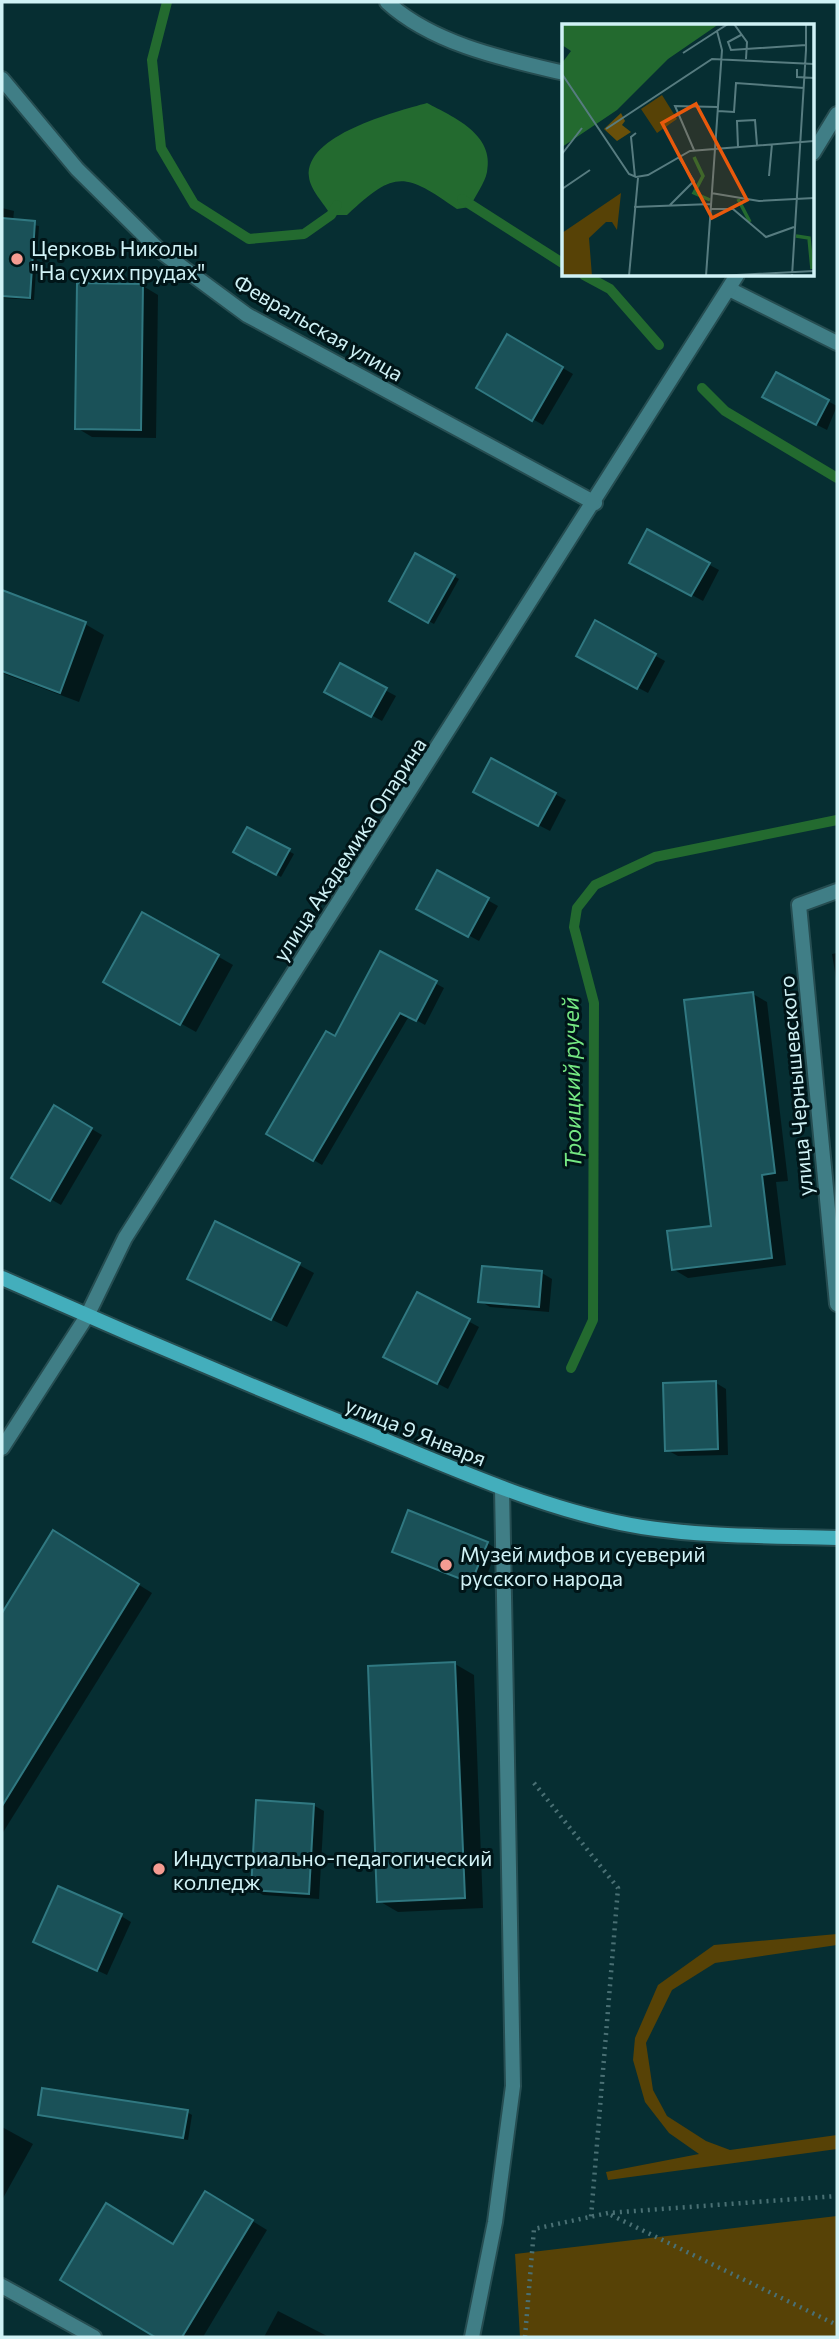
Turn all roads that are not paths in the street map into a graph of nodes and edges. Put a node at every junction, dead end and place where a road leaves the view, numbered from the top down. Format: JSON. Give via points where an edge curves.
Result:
{"nodes":[{"id":1,"x":387,"y":2,"type":"edge"},
{"id":2,"x":562,"y":72,"type":"edge"},
{"id":3,"x":2,"y":79,"type":"edge"},
{"id":4,"x":837,"y":114,"type":"edge"},
{"id":5,"x":814,"y":151,"type":"edge"},
{"id":6,"x":736,"y":276,"type":"edge"},
{"id":7,"x":729,"y":289,"type":"junction"},
{"id":8,"x":837,"y":343,"type":"edge"},
{"id":9,"x":595,"y":503,"type":"junction"},
{"id":10,"x":837,"y":891,"type":"edge"},
{"id":11,"x":2,"y":1278,"type":"edge"},
{"id":12,"x":837,"y":1304,"type":"edge"},
{"id":13,"x":87,"y":1316,"type":"junction"},
{"id":14,"x":2,"y":1448,"type":"edge"},
{"id":15,"x":502,"y":1488,"type":"junction"},
{"id":16,"x":837,"y":1538,"type":"edge"},
{"id":17,"x":2,"y":2287,"type":"edge"},
{"id":18,"x":94,"y":2337,"type":"edge"},
{"id":19,"x":472,"y":2337,"type":"edge"}],
"edges":[{"from":1,"to":2,"type":"street","via":[[401,15],[456,42]]},
{"from":3,"to":9,"type":"street","name":"Февральская улица","via":[[77,169],[159,250],[247,315]]},
{"from":4,"to":5,"type":"street"},
{"from":6,"to":7,"type":"street","name":"улица Академика Опарина"},
{"from":7,"to":8,"type":"street"},
{"from":7,"to":9,"type":"street","name":"улица Академика Опарина"},
{"from":9,"to":13,"type":"street","name":"улица Академика Опарина","via":[[125,1238]]},
{"from":10,"to":12,"type":"street","name":"улица Чернышевского","via":[[799,905]]},
{"from":11,"to":13,"type":"main road","name":"улица 9 Января"},
{"from":13,"to":14,"type":"street","name":"улица Академика Опарина"},
{"from":13,"to":15,"type":"main road","name":"улица 9 Января"},
{"from":15,"to":16,"type":"main road","name":"улица 9 Января","via":[[642,1527]]},
{"from":15,"to":19,"type":"street","via":[[513,2086],[495,2222]]},
{"from":17,"to":18,"type":"street"}]}
